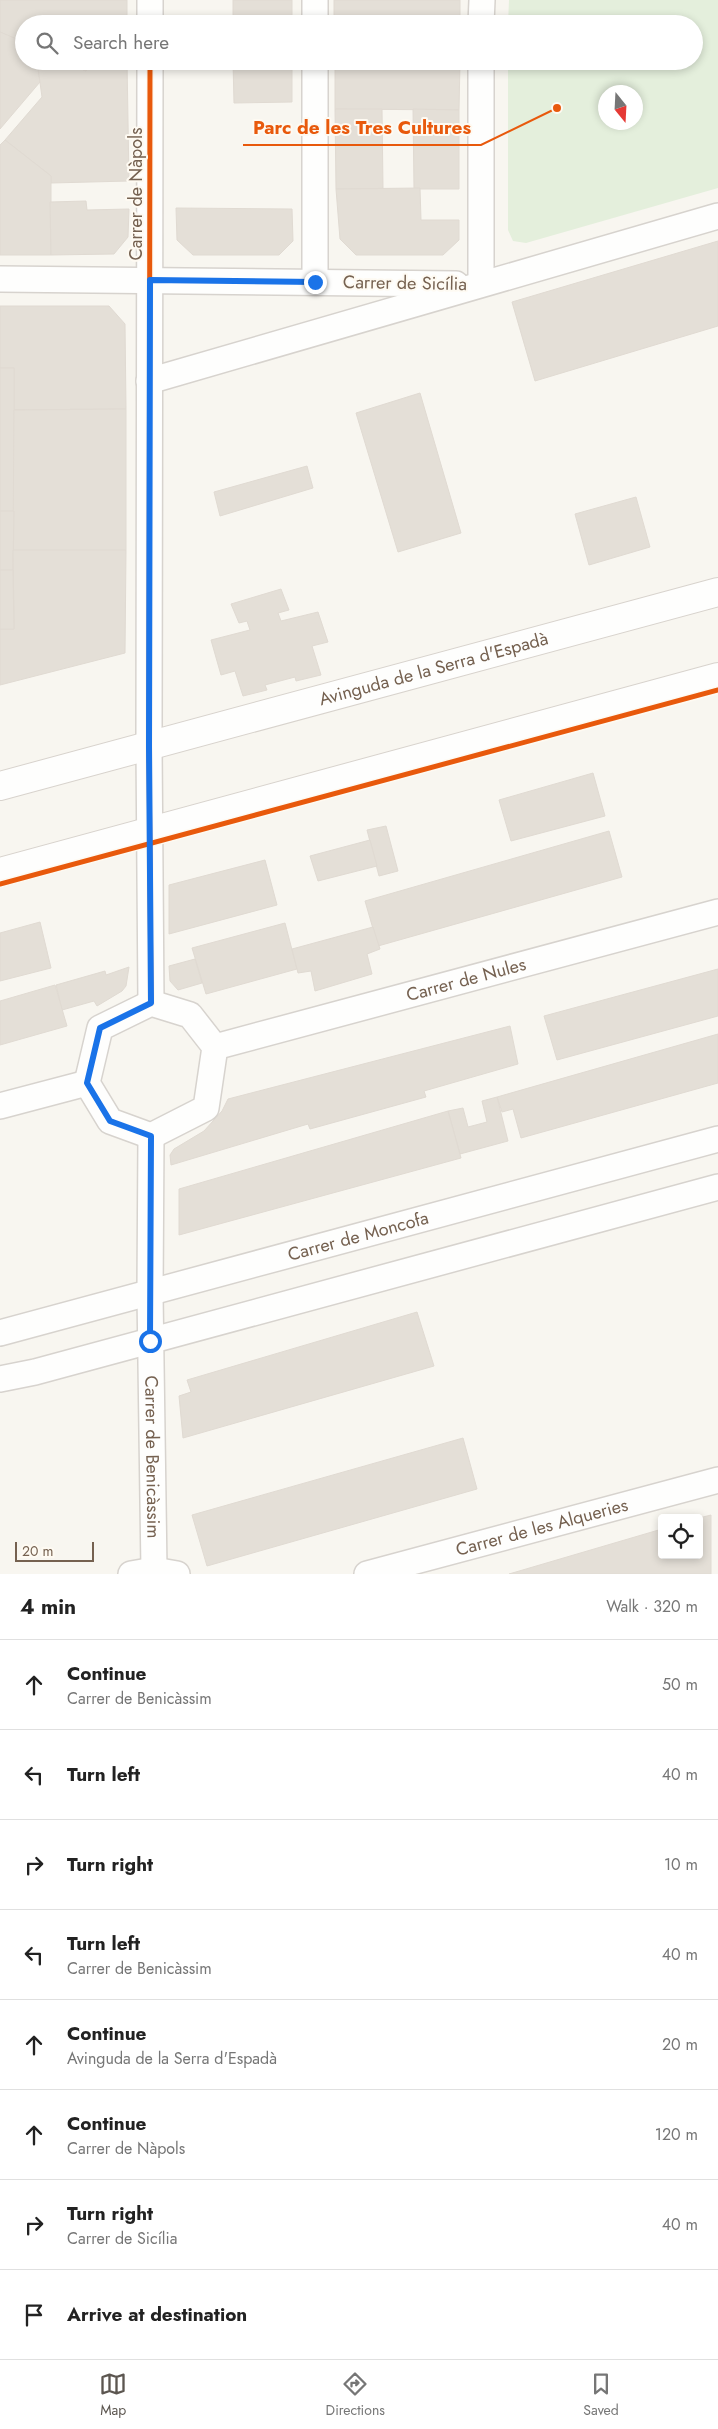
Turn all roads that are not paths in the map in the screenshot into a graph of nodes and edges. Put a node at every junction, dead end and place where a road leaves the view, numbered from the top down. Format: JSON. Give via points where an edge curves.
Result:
{"nodes":[{"id":1,"x":150,"y":0,"type":"edge"},
{"id":2,"x":315,"y":0,"type":"edge"},
{"id":3,"x":482,"y":0,"type":"edge"},
{"id":4,"x":150,"y":15,"type":"edge"},
{"id":5,"x":315,"y":15,"type":"edge"},
{"id":6,"x":482,"y":15,"type":"edge"},
{"id":7,"x":150,"y":70,"type":"edge"},
{"id":8,"x":315,"y":70,"type":"edge"},
{"id":9,"x":481,"y":70,"type":"edge"},
{"id":10,"x":718,"y":216,"type":"edge"},
{"id":11,"x":0,"y":279,"type":"edge"},
{"id":12,"x":150,"y":280,"type":"junction"},
{"id":13,"x":315,"y":282,"type":"junction"},
{"id":14,"x":481,"y":284,"type":"junction"},
{"id":15,"x":149,"y":381,"type":"junction"},
{"id":16,"x":718,"y":592,"type":"edge"},
{"id":17,"x":718,"y":676,"type":"edge"},
{"id":18,"x":149,"y":746,"type":"junction"},
{"id":19,"x":0,"y":786,"type":"edge"},
{"id":20,"x":151,"y":831,"type":"junction"},
{"id":21,"x":0,"y":872,"type":"edge"},
{"id":22,"x":718,"y":912,"type":"edge"},
{"id":23,"x":151,"y":1003,"type":"junction"},
{"id":24,"x":215,"y":1047,"type":"junction"},
{"id":25,"x":87,"y":1083,"type":"junction"},
{"id":26,"x":0,"y":1106,"type":"edge"},
{"id":27,"x":151,"y":1136,"type":"junction"},
{"id":28,"x":718,"y":1140,"type":"edge"},
{"id":29,"x":718,"y":1187,"type":"edge"},
{"id":30,"x":150,"y":1294,"type":"junction"},
{"id":31,"x":0,"y":1333,"type":"edge"},
{"id":32,"x":150,"y":1341,"type":"junction"},
{"id":33,"x":0,"y":1379,"type":"edge"},
{"id":34,"x":718,"y":1480,"type":"edge"},
{"id":35,"x":154,"y":1572,"type":"edge"},
{"id":36,"x":367,"y":1574,"type":"edge"}],
"edges":[{"from":1,"to":4,"type":"street"},
{"from":2,"to":5,"type":"street"},
{"from":3,"to":6,"type":"street"},
{"from":7,"to":12,"type":"street","name":"Carrer de Nàpols"},
{"from":8,"to":13,"type":"street"},
{"from":9,"to":14,"type":"street"},
{"from":10,"to":14,"type":"street","name":"Carrer de Sicília"},
{"from":11,"to":12,"type":"street","name":"Carrer de Sicília"},
{"from":12,"to":13,"type":"street","name":"Carrer de Sicília"},
{"from":12,"to":15,"type":"street","name":"Carrer de Nàpols"},
{"from":13,"to":14,"type":"street","name":"Carrer de Sicília"},
{"from":14,"to":15,"type":"street","name":"Carrer de Sicília"},
{"from":15,"to":18,"type":"street","name":"Carrer de Nàpols"},
{"from":16,"to":18,"type":"street","name":"Avinguda de la Serra d'Espadà"},
{"from":17,"to":20,"type":"street"},
{"from":18,"to":19,"type":"street","name":"Avinguda de la Serra d'Espadà"},
{"from":18,"to":20,"type":"street"},
{"from":20,"to":21,"type":"street"},
{"from":20,"to":23,"type":"street"},
{"from":22,"to":24,"type":"street","name":"Carrer de Nules"},
{"from":23,"to":24,"type":"street","via":[[190,1014]]},
{"from":23,"to":25,"type":"street","via":[[100,1028]]},
{"from":24,"to":27,"type":"street","via":[[206,1108]]},
{"from":25,"to":26,"type":"street"},
{"from":25,"to":27,"type":"street","via":[[110,1121]]},
{"from":27,"to":30,"type":"street","name":"Carrer de Benicàssim"},
{"from":28,"to":30,"type":"street","name":"Carrer de Moncofa"},
{"from":29,"to":32,"type":"street"},
{"from":30,"to":31,"type":"street","name":"Carrer de Moncofa"},
{"from":30,"to":32,"type":"street","name":"Carrer de Benicàssim"},
{"from":32,"to":33,"type":"street"},
{"from":32,"to":35,"type":"street","name":"Carrer de Benicàssim"},
{"from":34,"to":36,"type":"street","name":"Carrer de les Alqueries"}]}
